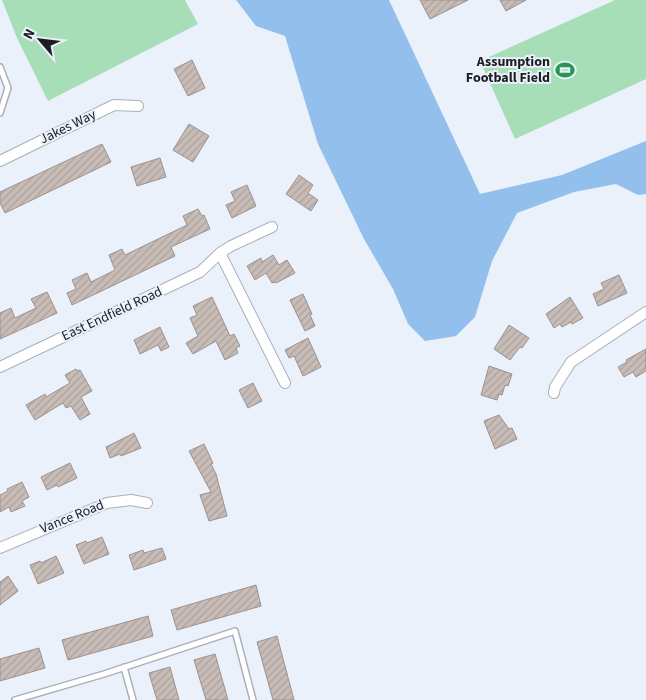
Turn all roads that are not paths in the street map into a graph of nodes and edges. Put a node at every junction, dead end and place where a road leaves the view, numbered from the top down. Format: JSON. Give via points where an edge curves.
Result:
{"nodes":[{"id":1,"x":0,"y":67,"type":"edge"},
{"id":2,"x":138,"y":106,"type":"dead end"},
{"id":3,"x":1,"y":110,"type":"edge"},
{"id":4,"x":0,"y":161,"type":"edge"},
{"id":5,"x":272,"y":227,"type":"dead end"},
{"id":6,"x":220,"y":253,"type":"junction"},
{"id":7,"x":646,"y":312,"type":"edge"},
{"id":8,"x":0,"y":367,"type":"edge"},
{"id":9,"x":285,"y":383,"type":"dead end"},
{"id":10,"x":554,"y":393,"type":"dead end"},
{"id":11,"x":147,"y":503,"type":"dead end"},
{"id":12,"x":0,"y":548,"type":"edge"},
{"id":13,"x":124,"y":667,"type":"junction"},
{"id":14,"x":15,"y":700,"type":"edge"},
{"id":15,"x":133,"y":700,"type":"edge"},
{"id":16,"x":253,"y":700,"type":"edge"}],
"edges":[{"from":1,"to":3,"type":"lane","via":[[8,88]]},
{"from":2,"to":4,"type":"street","name":"Jakes Way","via":[[114,105]]},
{"from":5,"to":6,"type":"street","name":"East Endfield Road"},
{"from":6,"to":8,"type":"street","name":"East Endfield Road","via":[[200,272]]},
{"from":6,"to":9,"type":"street"},
{"from":7,"to":10,"type":"street","via":[[571,362]]},
{"from":11,"to":12,"type":"street","name":"Vance Road","via":[[132,500],[107,503]]},
{"from":13,"to":14,"type":"lane"},
{"from":13,"to":15,"type":"lane"},
{"from":13,"to":16,"type":"lane","via":[[235,631]]}]}
